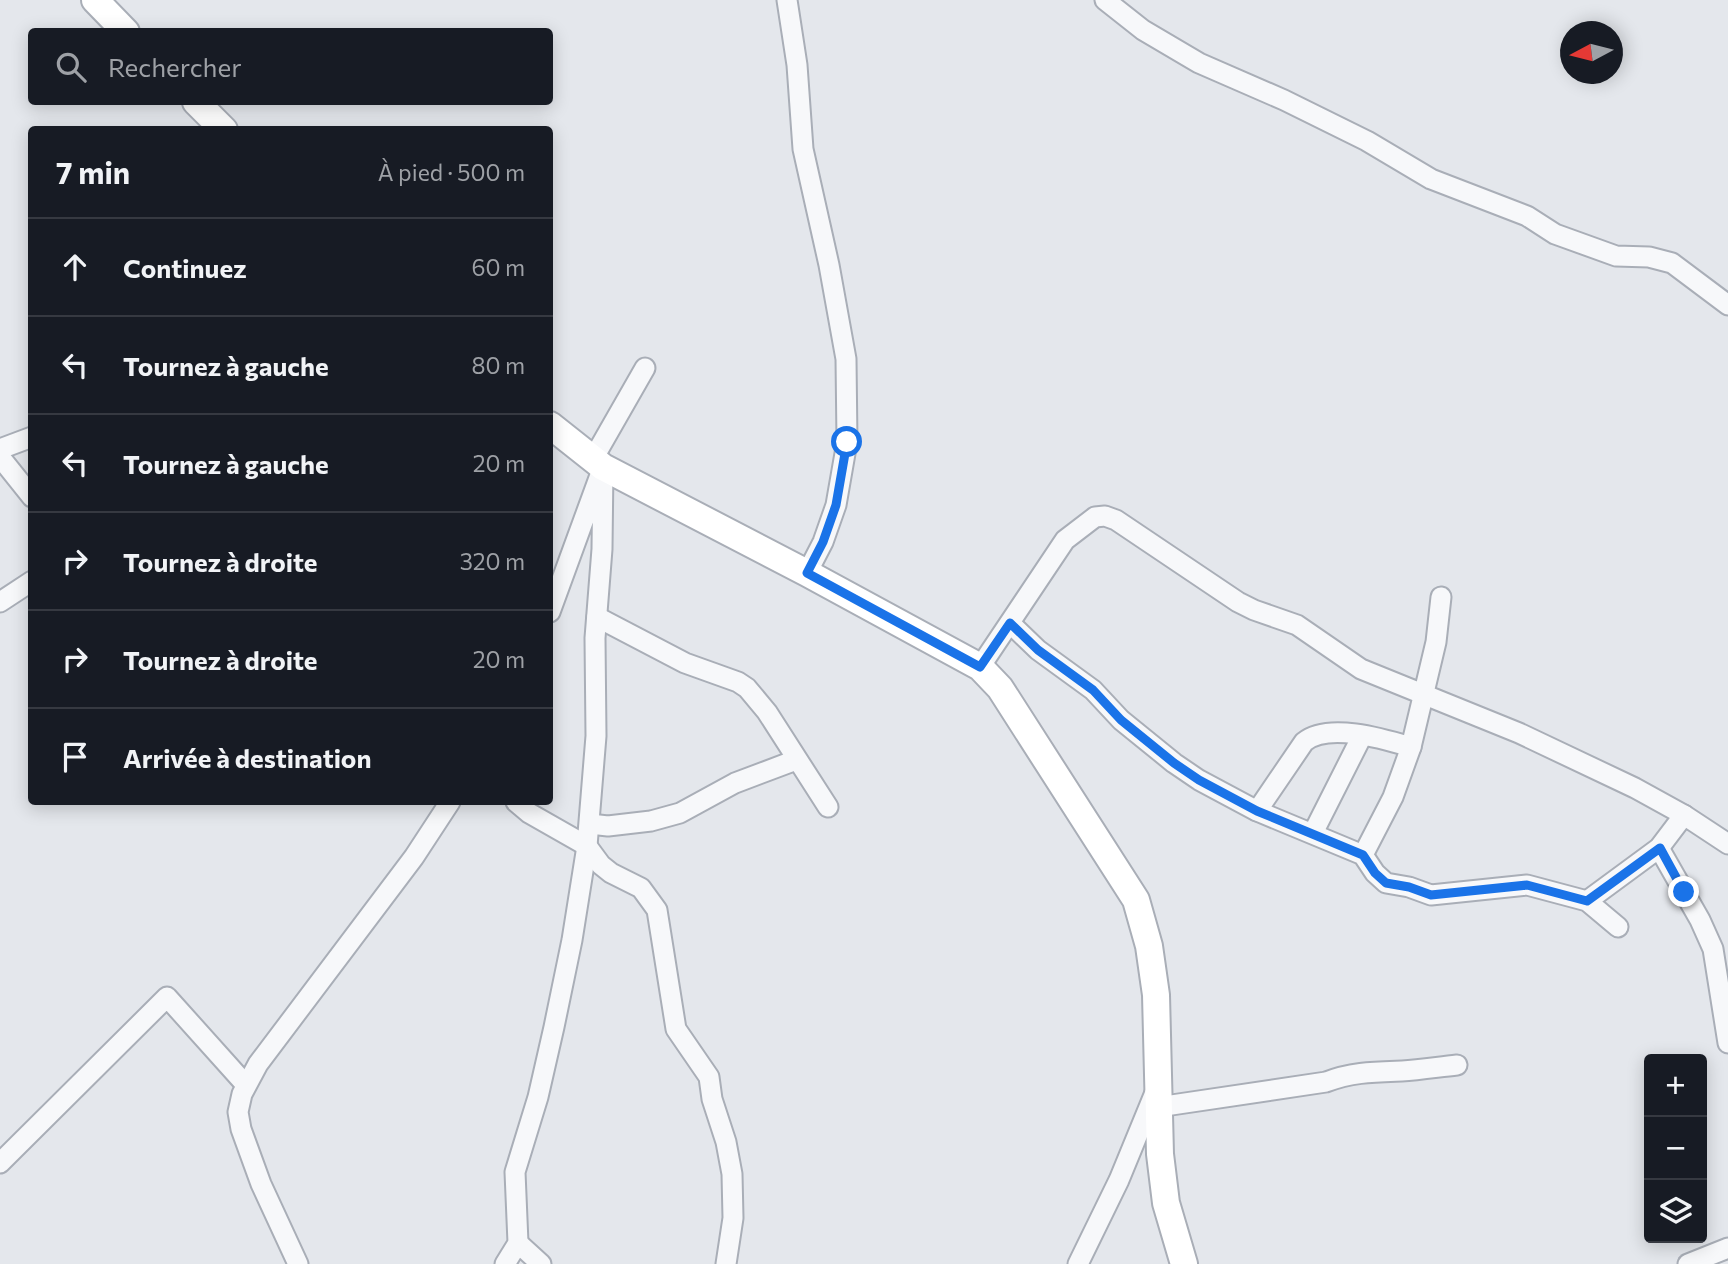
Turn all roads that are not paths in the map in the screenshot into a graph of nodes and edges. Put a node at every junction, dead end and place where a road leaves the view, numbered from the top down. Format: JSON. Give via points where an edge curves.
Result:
{"nodes":[{"id":1,"x":95,"y":0,"type":"edge"},
{"id":2,"x":787,"y":0,"type":"edge"},
{"id":3,"x":1105,"y":0,"type":"edge"},
{"id":4,"x":122,"y":28,"type":"edge"},
{"id":5,"x":199,"y":105,"type":"edge"},
{"id":6,"x":220,"y":126,"type":"edge"},
{"id":7,"x":1728,"y":305,"type":"edge"},
{"id":8,"x":645,"y":368,"type":"dead end"},
{"id":9,"x":553,"y":427,"type":"edge"},
{"id":10,"x":28,"y":438,"type":"edge"},
{"id":11,"x":0,"y":449,"type":"edge"},
{"id":12,"x":0,"y":457,"type":"edge"},
{"id":13,"x":598,"y":463,"type":"junction"},
{"id":14,"x":28,"y":492,"type":"edge"},
{"id":15,"x":807,"y":573,"type":"junction"},
{"id":16,"x":28,"y":583,"type":"edge"},
{"id":17,"x":0,"y":587,"type":"edge"},
{"id":18,"x":1441,"y":597,"type":"dead end"},
{"id":19,"x":0,"y":602,"type":"edge"},
{"id":20,"x":553,"y":603,"type":"edge"},
{"id":21,"x":597,"y":617,"type":"junction"},
{"id":22,"x":1010,"y":623,"type":"junction"},
{"id":23,"x":980,"y":667,"type":"junction"},
{"id":24,"x":1423,"y":695,"type":"junction"},
{"id":25,"x":1362,"y":736,"type":"junction"},
{"id":26,"x":1411,"y":747,"type":"junction"},
{"id":27,"x":796,"y":760,"type":"junction"},
{"id":28,"x":448,"y":805,"type":"edge"},
{"id":29,"x":520,"y":805,"type":"edge"},
{"id":30,"x":828,"y":807,"type":"dead end"},
{"id":31,"x":1257,"y":811,"type":"junction"},
{"id":32,"x":1684,"y":816,"type":"junction"},
{"id":33,"x":590,"y":824,"type":"junction"},
{"id":34,"x":1313,"y":833,"type":"junction"},
{"id":35,"x":1728,"y":844,"type":"edge"},
{"id":36,"x":587,"y":846,"type":"junction"},
{"id":37,"x":1660,"y":848,"type":"junction"},
{"id":38,"x":1363,"y":855,"type":"junction"},
{"id":39,"x":1587,"y":901,"type":"junction"},
{"id":40,"x":1618,"y":927,"type":"dead end"},
{"id":41,"x":1728,"y":1043,"type":"edge"},
{"id":42,"x":1457,"y":1065,"type":"dead end"},
{"id":43,"x":246,"y":1085,"type":"junction"},
{"id":44,"x":1158,"y":1097,"type":"junction"},
{"id":45,"x":0,"y":1163,"type":"edge"},
{"id":46,"x":519,"y":1243,"type":"junction"},
{"id":47,"x":1728,"y":1248,"type":"edge"},
{"id":48,"x":298,"y":1264,"type":"edge"},
{"id":49,"x":505,"y":1264,"type":"edge"},
{"id":50,"x":541,"y":1264,"type":"edge"},
{"id":51,"x":726,"y":1264,"type":"edge"},
{"id":52,"x":1078,"y":1264,"type":"edge"},
{"id":53,"x":1184,"y":1264,"type":"edge"},
{"id":54,"x":1688,"y":1264,"type":"edge"}],
"edges":[{"from":1,"to":4,"type":"street"},
{"from":2,"to":15,"type":"street","via":[[803,149],[846,359],[847,442],[838,492],[823,542]]},
{"from":3,"to":7,"type":"street","via":[[1143,30],[1199,63],[1355,135],[1431,179],[1616,256],[1672,263]]},
{"from":5,"to":6,"type":"street"},
{"from":8,"to":13,"type":"street"},
{"from":9,"to":13,"type":"street"},
{"from":10,"to":11,"type":"street"},
{"from":12,"to":14,"type":"street"},
{"from":13,"to":15,"type":"street"},
{"from":13,"to":20,"type":"street"},
{"from":13,"to":21,"type":"street","via":[[602,549]]},
{"from":15,"to":23,"type":"street"},
{"from":16,"to":17,"type":"street"},
{"from":16,"to":19,"type":"street"},
{"from":18,"to":24,"type":"street"},
{"from":21,"to":27,"type":"street","via":[[685,663],[747,688]]},
{"from":21,"to":33,"type":"street"},
{"from":22,"to":23,"type":"street"},
{"from":22,"to":24,"type":"street","via":[[1065,540],[1095,517],[1105,516],[1238,602],[1297,625],[1361,669]]},
{"from":22,"to":31,"type":"street","via":[[1174,763]]},
{"from":23,"to":44,"type":"street","via":[[1000,688],[1136,900],[1157,995]]},
{"from":24,"to":26,"type":"street"},
{"from":24,"to":32,"type":"street","via":[[1519,733]]},
{"from":25,"to":26,"type":"street"},
{"from":25,"to":31,"type":"street","via":[[1310,737]]},
{"from":25,"to":34,"type":"street"},
{"from":26,"to":38,"type":"street","via":[[1393,797]]},
{"from":27,"to":30,"type":"street"},
{"from":27,"to":33,"type":"street","via":[[735,783],[680,813],[608,826]]},
{"from":28,"to":43,"type":"street"},
{"from":29,"to":36,"type":"street"},
{"from":31,"to":34,"type":"street"},
{"from":32,"to":35,"type":"street"},
{"from":32,"to":37,"type":"street"},
{"from":33,"to":36,"type":"street"},
{"from":34,"to":38,"type":"street"},
{"from":36,"to":46,"type":"street","via":[[554,1027],[515,1172]]},
{"from":36,"to":51,"type":"street","via":[[601,865],[641,888],[657,910],[676,1029],[709,1077],[726,1142],[733,1218]]},
{"from":37,"to":39,"type":"street"},
{"from":37,"to":41,"type":"street","via":[[1713,949]]},
{"from":38,"to":39,"type":"street","via":[[1386,883],[1431,895],[1527,885]]},
{"from":39,"to":40,"type":"street"},
{"from":42,"to":44,"type":"street","via":[[1366,1071],[1326,1082]]},
{"from":43,"to":45,"type":"street","via":[[167,997]]},
{"from":43,"to":48,"type":"street","via":[[238,1111],[241,1129]]},
{"from":44,"to":52,"type":"street"},
{"from":44,"to":53,"type":"street","via":[[1167,1203]]},
{"from":46,"to":49,"type":"street"},
{"from":46,"to":50,"type":"street"},
{"from":47,"to":54,"type":"street"}]}
